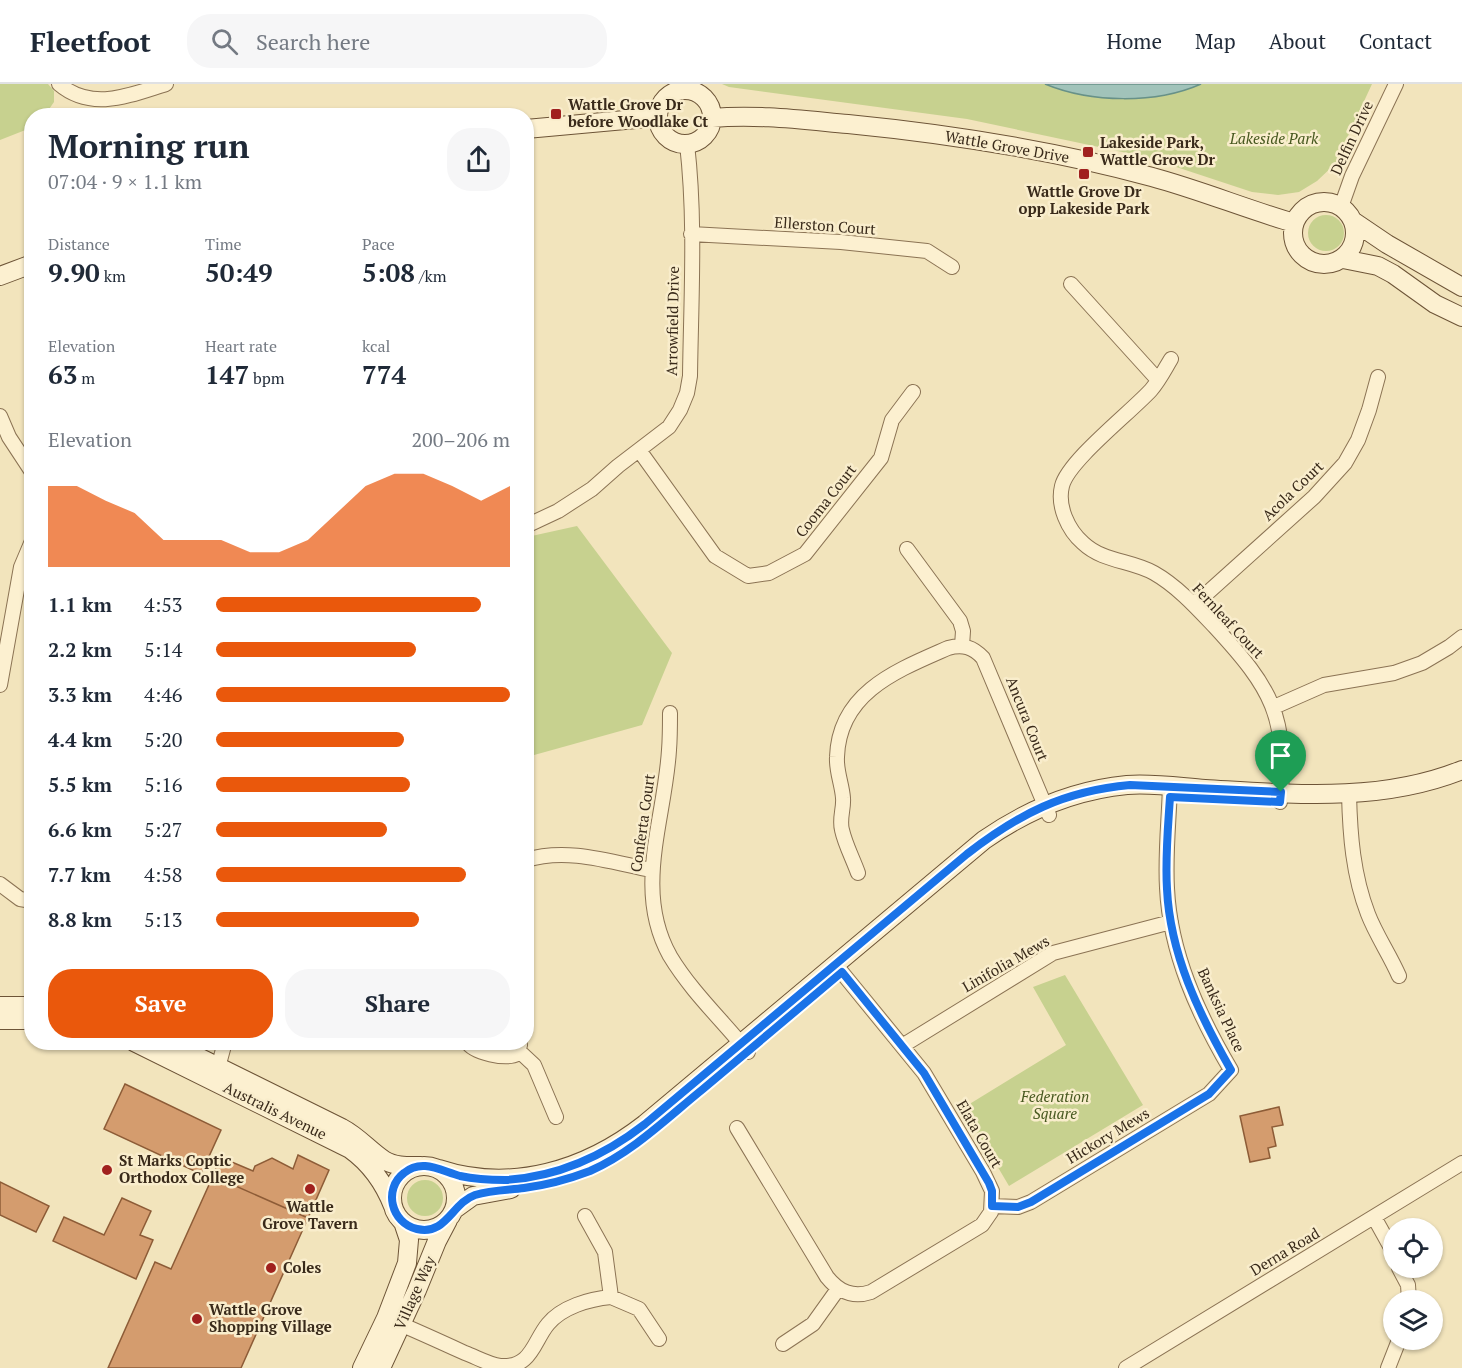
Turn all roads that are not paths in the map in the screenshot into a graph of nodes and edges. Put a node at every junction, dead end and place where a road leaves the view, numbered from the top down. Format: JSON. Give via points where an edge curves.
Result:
{"nodes":[{"id":1,"x":59,"y":84,"type":"edge"},
{"id":2,"x":166,"y":84,"type":"edge"},
{"id":3,"x":1396,"y":84,"type":"edge"},
{"id":4,"x":686,"y":87,"type":"edge"},
{"id":5,"x":658,"y":117,"type":"junction"},
{"id":6,"x":712,"y":118,"type":"junction"},
{"id":7,"x":534,"y":128,"type":"edge"},
{"id":8,"x":687,"y":144,"type":"junction"},
{"id":9,"x":1341,"y":207,"type":"junction"},
{"id":10,"x":1353,"y":221,"type":"junction"},
{"id":11,"x":1294,"y":223,"type":"junction"},
{"id":12,"x":691,"y":234,"type":"junction"},
{"id":13,"x":1342,"y":258,"type":"junction"},
{"id":14,"x":24,"y":267,"type":"edge"},
{"id":15,"x":952,"y":267,"type":"dead end"},
{"id":16,"x":0,"y":276,"type":"edge"},
{"id":17,"x":1071,"y":284,"type":"dead end"},
{"id":18,"x":1462,"y":287,"type":"edge"},
{"id":19,"x":1462,"y":317,"type":"edge"},
{"id":20,"x":1171,"y":359,"type":"dead end"},
{"id":21,"x":1378,"y":376,"type":"dead end"},
{"id":22,"x":1158,"y":380,"type":"junction"},
{"id":23,"x":913,"y":392,"type":"dead end"},
{"id":24,"x":0,"y":416,"type":"edge"},
{"id":25,"x":639,"y":450,"type":"junction"},
{"id":26,"x":24,"y":460,"type":"edge"},
{"id":27,"x":534,"y":522,"type":"edge"},
{"id":28,"x":907,"y":549,"type":"dead end"},
{"id":29,"x":24,"y":560,"type":"edge"},
{"id":30,"x":1194,"y":605,"type":"junction"},
{"id":31,"x":1462,"y":637,"type":"edge"},
{"id":32,"x":962,"y":646,"type":"junction"},
{"id":33,"x":0,"y":685,"type":"edge"},
{"id":34,"x":1274,"y":706,"type":"junction"},
{"id":35,"x":670,"y":713,"type":"dead end"},
{"id":36,"x":1462,"y":770,"type":"edge"},
{"id":37,"x":1462,"y":781,"type":"edge"},
{"id":38,"x":1170,"y":792,"type":"junction"},
{"id":39,"x":1280,"y":797,"type":"junction"},
{"id":40,"x":1349,"y":800,"type":"junction"},
{"id":41,"x":1047,"y":810,"type":"junction"},
{"id":42,"x":534,"y":858,"type":"edge"},
{"id":43,"x":651,"y":870,"type":"junction"},
{"id":44,"x":858,"y":873,"type":"dead end"},
{"id":45,"x":0,"y":884,"type":"edge"},
{"id":46,"x":24,"y":900,"type":"edge"},
{"id":47,"x":1171,"y":922,"type":"junction"},
{"id":48,"x":838,"y":968,"type":"junction"},
{"id":49,"x":1400,"y":976,"type":"dead end"},
{"id":50,"x":0,"y":1006,"type":"edge"},
{"id":51,"x":24,"y":1006,"type":"edge"},
{"id":52,"x":0,"y":1020,"type":"edge"},
{"id":53,"x":24,"y":1020,"type":"edge"},
{"id":54,"x":902,"y":1046,"type":"junction"},
{"id":55,"x":744,"y":1048,"type":"junction"},
{"id":56,"x":154,"y":1050,"type":"edge"},
{"id":57,"x":180,"y":1050,"type":"edge"},
{"id":58,"x":223,"y":1050,"type":"edge"},
{"id":59,"x":477,"y":1050,"type":"edge"},
{"id":60,"x":517,"y":1050,"type":"edge"},
{"id":61,"x":522,"y":1050,"type":"edge"},
{"id":62,"x":1231,"y":1070,"type":"joint"},
{"id":63,"x":216,"y":1074,"type":"junction"},
{"id":64,"x":556,"y":1118,"type":"dead end"},
{"id":65,"x":737,"y":1128,"type":"dead end"},
{"id":66,"x":1462,"y":1163,"type":"edge"},
{"id":67,"x":421,"y":1166,"type":"junction"},
{"id":68,"x":439,"y":1169,"type":"junction"},
{"id":69,"x":393,"y":1206,"type":"junction"},
{"id":70,"x":992,"y":1206,"type":"junction"},
{"id":71,"x":452,"y":1214,"type":"junction"},
{"id":72,"x":585,"y":1216,"type":"dead end"},
{"id":73,"x":1374,"y":1217,"type":"junction"},
{"id":74,"x":403,"y":1222,"type":"junction"},
{"id":75,"x":1383,"y":1233,"type":"edge"},
{"id":76,"x":838,"y":1289,"type":"junction"},
{"id":77,"x":610,"y":1297,"type":"junction"},
{"id":78,"x":394,"y":1321,"type":"junction"},
{"id":79,"x":659,"y":1340,"type":"dead end"},
{"id":80,"x":783,"y":1344,"type":"dead end"},
{"id":81,"x":1395,"y":1350,"type":"edge"},
{"id":82,"x":514,"y":1366,"type":"edge"},
{"id":83,"x":362,"y":1368,"type":"edge"},
{"id":84,"x":381,"y":1368,"type":"edge"},
{"id":85,"x":1126,"y":1368,"type":"edge"},
{"id":86,"x":1388,"y":1368,"type":"edge"}],
"edges":[{"from":1,"to":2,"type":"street","via":[[80,97],[95,100],[114,100]]},
{"from":3,"to":9,"type":"street","name":"Delfin Drive"},
{"from":4,"to":5,"type":"street","via":[[663,101]]},
{"from":4,"to":6,"type":"street","via":[[705,99]]},
{"from":5,"to":7,"type":"street"},
{"from":5,"to":8,"type":"street","via":[[667,137]]},
{"from":6,"to":8,"type":"street","via":[[702,139]]},
{"from":6,"to":11,"type":"street","name":"Wattle Grove Drive","via":[[734,116],[916,130],[996,143],[1152,177]]},
{"from":8,"to":12,"type":"street","name":"Arrowfield Drive"},
{"from":9,"to":10,"type":"street"},
{"from":9,"to":11,"type":"street","via":[[1332,202],[1313,203]]},
{"from":10,"to":13,"type":"street","via":[[1354,242]]},
{"from":10,"to":18,"type":"street"},
{"from":11,"to":13,"type":"street","via":[[1294,242],[1305,258],[1324,265]]},
{"from":12,"to":15,"type":"street","name":"Ellerston Court","via":[[927,250]]},
{"from":12,"to":25,"type":"street","name":"Arrowfield Drive","via":[[687,393],[669,426]]},
{"from":13,"to":19,"type":"street","via":[[1378,266]]},
{"from":14,"to":16,"type":"street"},
{"from":17,"to":22,"type":"street"},
{"from":20,"to":22,"type":"street","name":"Fernleaf Court"},
{"from":21,"to":30,"type":"street","name":"Acola Court","via":[[1358,440],[1340,469]]},
{"from":22,"to":30,"type":"street","name":"Fernleaf Court","via":[[1075,465],[1062,484],[1060,502],[1082,543],[1101,556],[1154,573]]},
{"from":23,"to":25,"type":"street","name":"Cooma Court","via":[[892,420],[881,458],[805,555],[769,573],[748,576],[715,556]]},
{"from":24,"to":26,"type":"street"},
{"from":25,"to":27,"type":"street","name":"Arrowfield Drive","via":[[592,489]]},
{"from":28,"to":32,"type":"street","via":[[960,621]]},
{"from":29,"to":33,"type":"street"},
{"from":30,"to":34,"type":"street","name":"Fernleaf Court","via":[[1247,663]]},
{"from":31,"to":34,"type":"street","via":[[1422,663],[1394,673],[1323,685]]},
{"from":32,"to":41,"type":"street","name":"Ancura Court","via":[[983,658]]},
{"from":32,"to":44,"type":"street","via":[[941,651],[874,685],[859,698],[845,721],[837,755],[843,798],[841,821]]},
{"from":34,"to":39,"type":"street","name":"Fernleaf Court","via":[[1283,757]]},
{"from":35,"to":43,"type":"street","name":"Conferta Court","via":[[669,751]]},
{"from":36,"to":40,"type":"street"},
{"from":37,"to":40,"type":"street","via":[[1417,796],[1377,803]]},
{"from":38,"to":39,"type":"street"},
{"from":38,"to":41,"type":"street"},
{"from":38,"to":47,"type":"street","name":"Banksia Place","via":[[1166,865]]},
{"from":39,"to":40,"type":"street"},
{"from":40,"to":49,"type":"street","via":[[1352,854],[1362,897]]},
{"from":41,"to":48,"type":"street","via":[[985,852]]},
{"from":42,"to":43,"type":"street","via":[[574,855]]},
{"from":43,"to":55,"type":"street","name":"Conferta Court","via":[[654,910],[670,956]]},
{"from":45,"to":46,"type":"street"},
{"from":47,"to":54,"type":"street","name":"Linifolia Mews","via":[[1053,953]]},
{"from":47,"to":62,"type":"street","name":"Banksia Place","via":[[1196,1004]]},
{"from":48,"to":54,"type":"street","name":"Elata Court"},
{"from":48,"to":55,"type":"street"},
{"from":50,"to":51,"type":"street"},
{"from":52,"to":53,"type":"street"},
{"from":54,"to":70,"type":"street","name":"Elata Court","via":[[932,1086],[983,1172],[992,1191]]},
{"from":55,"to":68,"type":"street","via":[[633,1133],[584,1161],[539,1175],[503,1180],[471,1178]]},
{"from":55,"to":71,"type":"street","via":[[643,1139],[605,1163],[544,1185],[481,1193],[466,1199]]},
{"from":56,"to":63,"type":"street","name":"Australis Avenue"},
{"from":57,"to":63,"type":"street","name":"Australis Avenue"},
{"from":58,"to":63,"type":"street"},
{"from":59,"to":60,"type":"street","via":[[507,1058]]},
{"from":61,"to":64,"type":"street","via":[[534,1065]]},
{"from":62,"to":70,"type":"street","name":"Hickory Mews","via":[[1209,1094],[1031,1202],[1018,1207]]},
{"from":63,"to":67,"type":"street","name":"Australis Avenue","via":[[353,1134],[384,1160]]},
{"from":63,"to":69,"type":"street","name":"Australis Avenue","via":[[350,1149],[376,1174]]},
{"from":65,"to":76,"type":"street"},
{"from":66,"to":73,"type":"street","name":"Derna Road"},
{"from":67,"to":68,"type":"street"},
{"from":67,"to":69,"type":"street","via":[[397,1179]]},
{"from":68,"to":71,"type":"street","via":[[452,1182],[456,1200]]},
{"from":69,"to":74,"type":"street"},
{"from":70,"to":76,"type":"street","via":[[987,1219],[976,1229],[871,1292],[854,1294]]},
{"from":71,"to":74,"type":"street","via":[[436,1228],[427,1230]]},
{"from":71,"to":78,"type":"street","name":"Village Way"},
{"from":72,"to":77,"type":"street","via":[[605,1252]]},
{"from":73,"to":75,"type":"street"},
{"from":73,"to":85,"type":"street","name":"Derna Road"},
{"from":74,"to":78,"type":"street","name":"Village Way","via":[[409,1255]]},
{"from":76,"to":80,"type":"street","via":[[813,1324]]},
{"from":77,"to":79,"type":"street","via":[[639,1309]]},
{"from":77,"to":82,"type":"street","via":[[587,1301],[554,1318],[528,1357]]},
{"from":78,"to":82,"type":"street","via":[[498,1366]]},
{"from":78,"to":83,"type":"street","name":"Village Way"},
{"from":78,"to":84,"type":"street","name":"Village Way"},
{"from":81,"to":86,"type":"street"}]}
